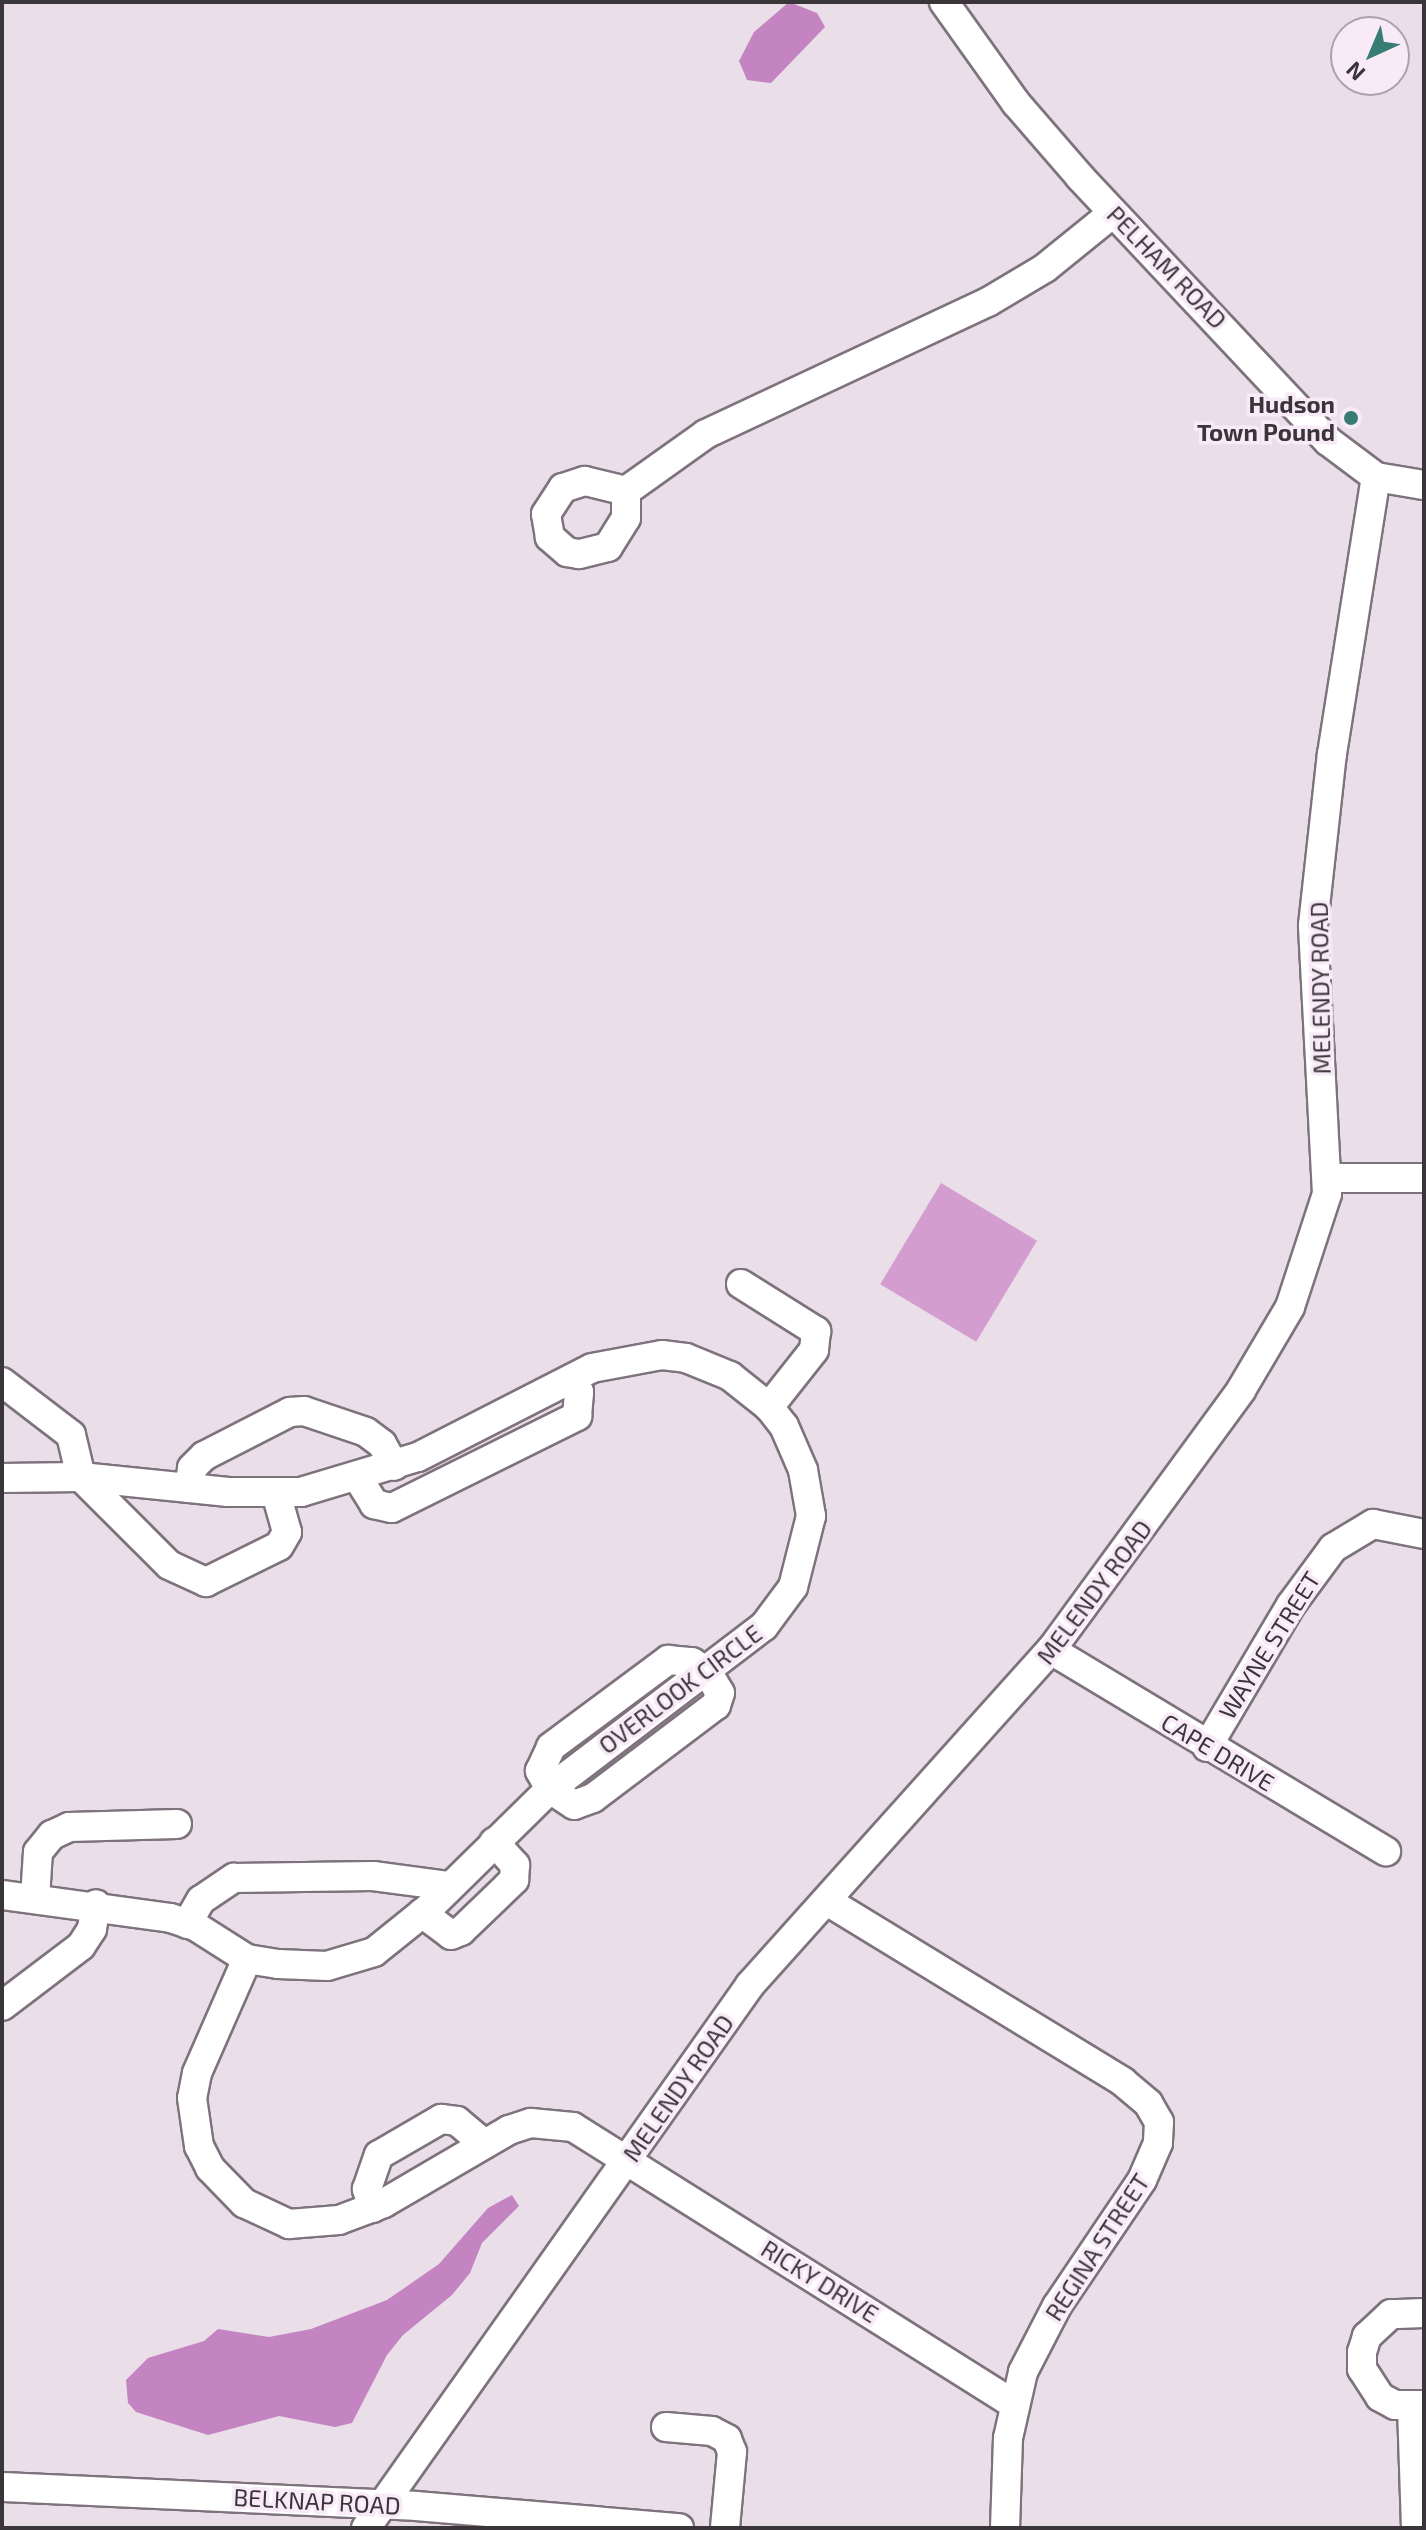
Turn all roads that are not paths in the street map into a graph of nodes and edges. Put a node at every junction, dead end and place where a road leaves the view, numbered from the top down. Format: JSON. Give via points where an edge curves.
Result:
{"nodes":[{"id":1,"x":944,"y":2,"type":"edge"},
{"id":2,"x":1113,"y":213,"type":"junction"},
{"id":3,"x":1376,"y":477,"type":"junction"},
{"id":4,"x":1424,"y":485,"type":"edge"},
{"id":5,"x":626,"y":491,"type":"dead end"},
{"id":6,"x":1329,"y":1178,"type":"junction"},
{"id":7,"x":1424,"y":1178,"type":"edge"},
{"id":8,"x":741,"y":1284,"type":"dead end"},
{"id":9,"x":573,"y":1378,"type":"junction"},
{"id":10,"x":2,"y":1382,"type":"edge"},
{"id":11,"x":769,"y":1407,"type":"junction"},
{"id":12,"x":394,"y":1466,"type":"junction"},
{"id":13,"x":81,"y":1477,"type":"junction"},
{"id":14,"x":2,"y":1478,"type":"edge"},
{"id":15,"x":358,"y":1478,"type":"junction"},
{"id":16,"x":189,"y":1488,"type":"junction"},
{"id":17,"x":276,"y":1493,"type":"junction"},
{"id":18,"x":1424,"y":1534,"type":"edge"},
{"id":19,"x":1051,"y":1650,"type":"junction"},
{"id":20,"x":1207,"y":1747,"type":"junction"},
{"id":21,"x":177,"y":1824,"type":"dead end"},
{"id":22,"x":494,"y":1842,"type":"junction"},
{"id":23,"x":1386,"y":1851,"type":"dead end"},
{"id":24,"x":449,"y":1886,"type":"junction"},
{"id":25,"x":2,"y":1895,"type":"edge"},
{"id":26,"x":35,"y":1898,"type":"junction"},
{"id":27,"x":827,"y":1901,"type":"junction"},
{"id":28,"x":96,"y":1904,"type":"junction"},
{"id":29,"x":422,"y":1913,"type":"junction"},
{"id":30,"x":187,"y":1924,"type":"junction"},
{"id":31,"x":247,"y":1959,"type":"junction"},
{"id":32,"x":2,"y":2006,"type":"edge"},
{"id":33,"x":484,"y":2144,"type":"junction"},
{"id":34,"x":628,"y":2159,"type":"junction"},
{"id":35,"x":373,"y":2208,"type":"junction"},
{"id":36,"x":1424,"y":2313,"type":"edge"},
{"id":37,"x":1012,"y":2403,"type":"junction"},
{"id":38,"x":1418,"y":2406,"type":"edge"},
{"id":39,"x":666,"y":2427,"type":"dead end"},
{"id":40,"x":2,"y":2487,"type":"edge"},
{"id":41,"x":384,"y":2504,"type":"junction"},
{"id":42,"x":366,"y":2528,"type":"edge"},
{"id":43,"x":679,"y":2528,"type":"edge"},
{"id":44,"x":725,"y":2528,"type":"edge"},
{"id":45,"x":1005,"y":2528,"type":"edge"},
{"id":46,"x":1416,"y":2528,"type":"edge"}],
"edges":[{"from":1,"to":2,"type":"street","name":"PELHAM ROAD","via":[[1016,103]]},
{"from":2,"to":3,"type":"street","name":"PELHAM ROAD","via":[[1328,441]]},
{"from":2,"to":5,"type":"street","via":[[1045,268],[988,302],[706,434]]},
{"from":3,"to":4,"type":"street","name":"PELHAM ROAD"},
{"from":3,"to":6,"type":"street","name":"MELENDY ROAD","via":[[1332,754],[1313,925]]},
{"from":6,"to":7,"type":"street"},
{"from":6,"to":19,"type":"street","name":"MELENDY ROAD","via":[[1308,1263],[1267,1349]]},
{"from":8,"to":11,"type":"street","via":[[816,1331],[814,1350]]},
{"from":9,"to":11,"type":"street","name":"OVERLOOK CIRCLE","via":[[639,1356],[686,1358],[730,1376]]},
{"from":9,"to":12,"type":"street","name":"OVERLOOK CIRCLE"},
{"from":9,"to":15,"type":"street","via":[[579,1392],[577,1416],[392,1508],[374,1504]]},
{"from":10,"to":13,"type":"street","via":[[71,1435]]},
{"from":11,"to":22,"type":"street","name":"OVERLOOK CIRCLE","via":[[784,1426],[803,1470],[811,1516],[809,1541],[780,1608],[708,1673],[550,1789]]},
{"from":12,"to":15,"type":"street","name":"OVERLOOK CIRCLE"},
{"from":12,"to":16,"type":"street","via":[[382,1444],[366,1432],[304,1411],[290,1412],[204,1456],[192,1468]]},
{"from":13,"to":14,"type":"street","name":"OVERLOOK CIRCLE"},
{"from":13,"to":16,"type":"street","name":"OVERLOOK CIRCLE"},
{"from":13,"to":17,"type":"street","via":[[169,1565],[206,1582],[279,1546],[287,1532]]},
{"from":15,"to":17,"type":"street","name":"OVERLOOK CIRCLE"},
{"from":16,"to":17,"type":"street","name":"OVERLOOK CIRCLE"},
{"from":18,"to":20,"type":"street","name":"WAYNE STREET","via":[[1373,1524],[1333,1548],[1291,1605]]},
{"from":19,"to":20,"type":"street","name":"CAPE DRIVE"},
{"from":19,"to":27,"type":"street","name":"MELENDY ROAD"},
{"from":20,"to":23,"type":"street","name":"CAPE DRIVE"},
{"from":21,"to":26,"type":"street","via":[[69,1827],[52,1835],[38,1852]]},
{"from":22,"to":24,"type":"street","name":"OVERLOOK CIRCLE"},
{"from":22,"to":29,"type":"street","via":[[515,1865],[514,1880],[451,1935]]},
{"from":24,"to":29,"type":"street","name":"OVERLOOK CIRCLE"},
{"from":24,"to":30,"type":"street","via":[[373,1876],[234,1878],[201,1900]]},
{"from":25,"to":26,"type":"street","name":"OVERLOOK CIRCLE"},
{"from":26,"to":28,"type":"street","name":"OVERLOOK CIRCLE"},
{"from":27,"to":34,"type":"street","name":"MELENDY ROAD","via":[[750,1985]]},
{"from":27,"to":37,"type":"street","name":"REGINA STREET","via":[[1123,2082],[1148,2103],[1159,2122],[1148,2168],[1057,2306]]},
{"from":28,"to":30,"type":"street","name":"OVERLOOK CIRCLE"},
{"from":28,"to":32,"type":"street","via":[[92,1929],[81,1946]]},
{"from":29,"to":31,"type":"street","name":"OVERLOOK CIRCLE","via":[[384,1945],[351,1961],[302,1966]]},
{"from":30,"to":31,"type":"street","name":"OVERLOOK CIRCLE"},
{"from":31,"to":35,"type":"street","via":[[197,2073],[192,2098],[199,2146],[210,2168],[244,2203],[289,2224],[339,2220]]},
{"from":33,"to":34,"type":"street","via":[[531,2123],[552,2124],[596,2138]]},
{"from":33,"to":35,"type":"street"},
{"from":33,"to":35,"type":"street","via":[[457,2121],[441,2119],[379,2155],[367,2189]]},
{"from":34,"to":37,"type":"street","name":"RICKY DRIVE"},
{"from":34,"to":41,"type":"street","name":"MELENDY ROAD"},
{"from":36,"to":38,"type":"street","via":[[1408,2310],[1384,2318],[1367,2336],[1362,2352],[1362,2369],[1375,2391],[1395,2405]]},
{"from":37,"to":45,"type":"street","name":"REGINA STREET"},
{"from":38,"to":46,"type":"street"},
{"from":39,"to":44,"type":"street","via":[[712,2431],[727,2439],[732,2452]]},
{"from":40,"to":41,"type":"street","name":"BELKNAP ROAD"},
{"from":41,"to":42,"type":"street","name":"MELENDY ROAD"},
{"from":41,"to":43,"type":"street","name":"BELKNAP ROAD"}]}
